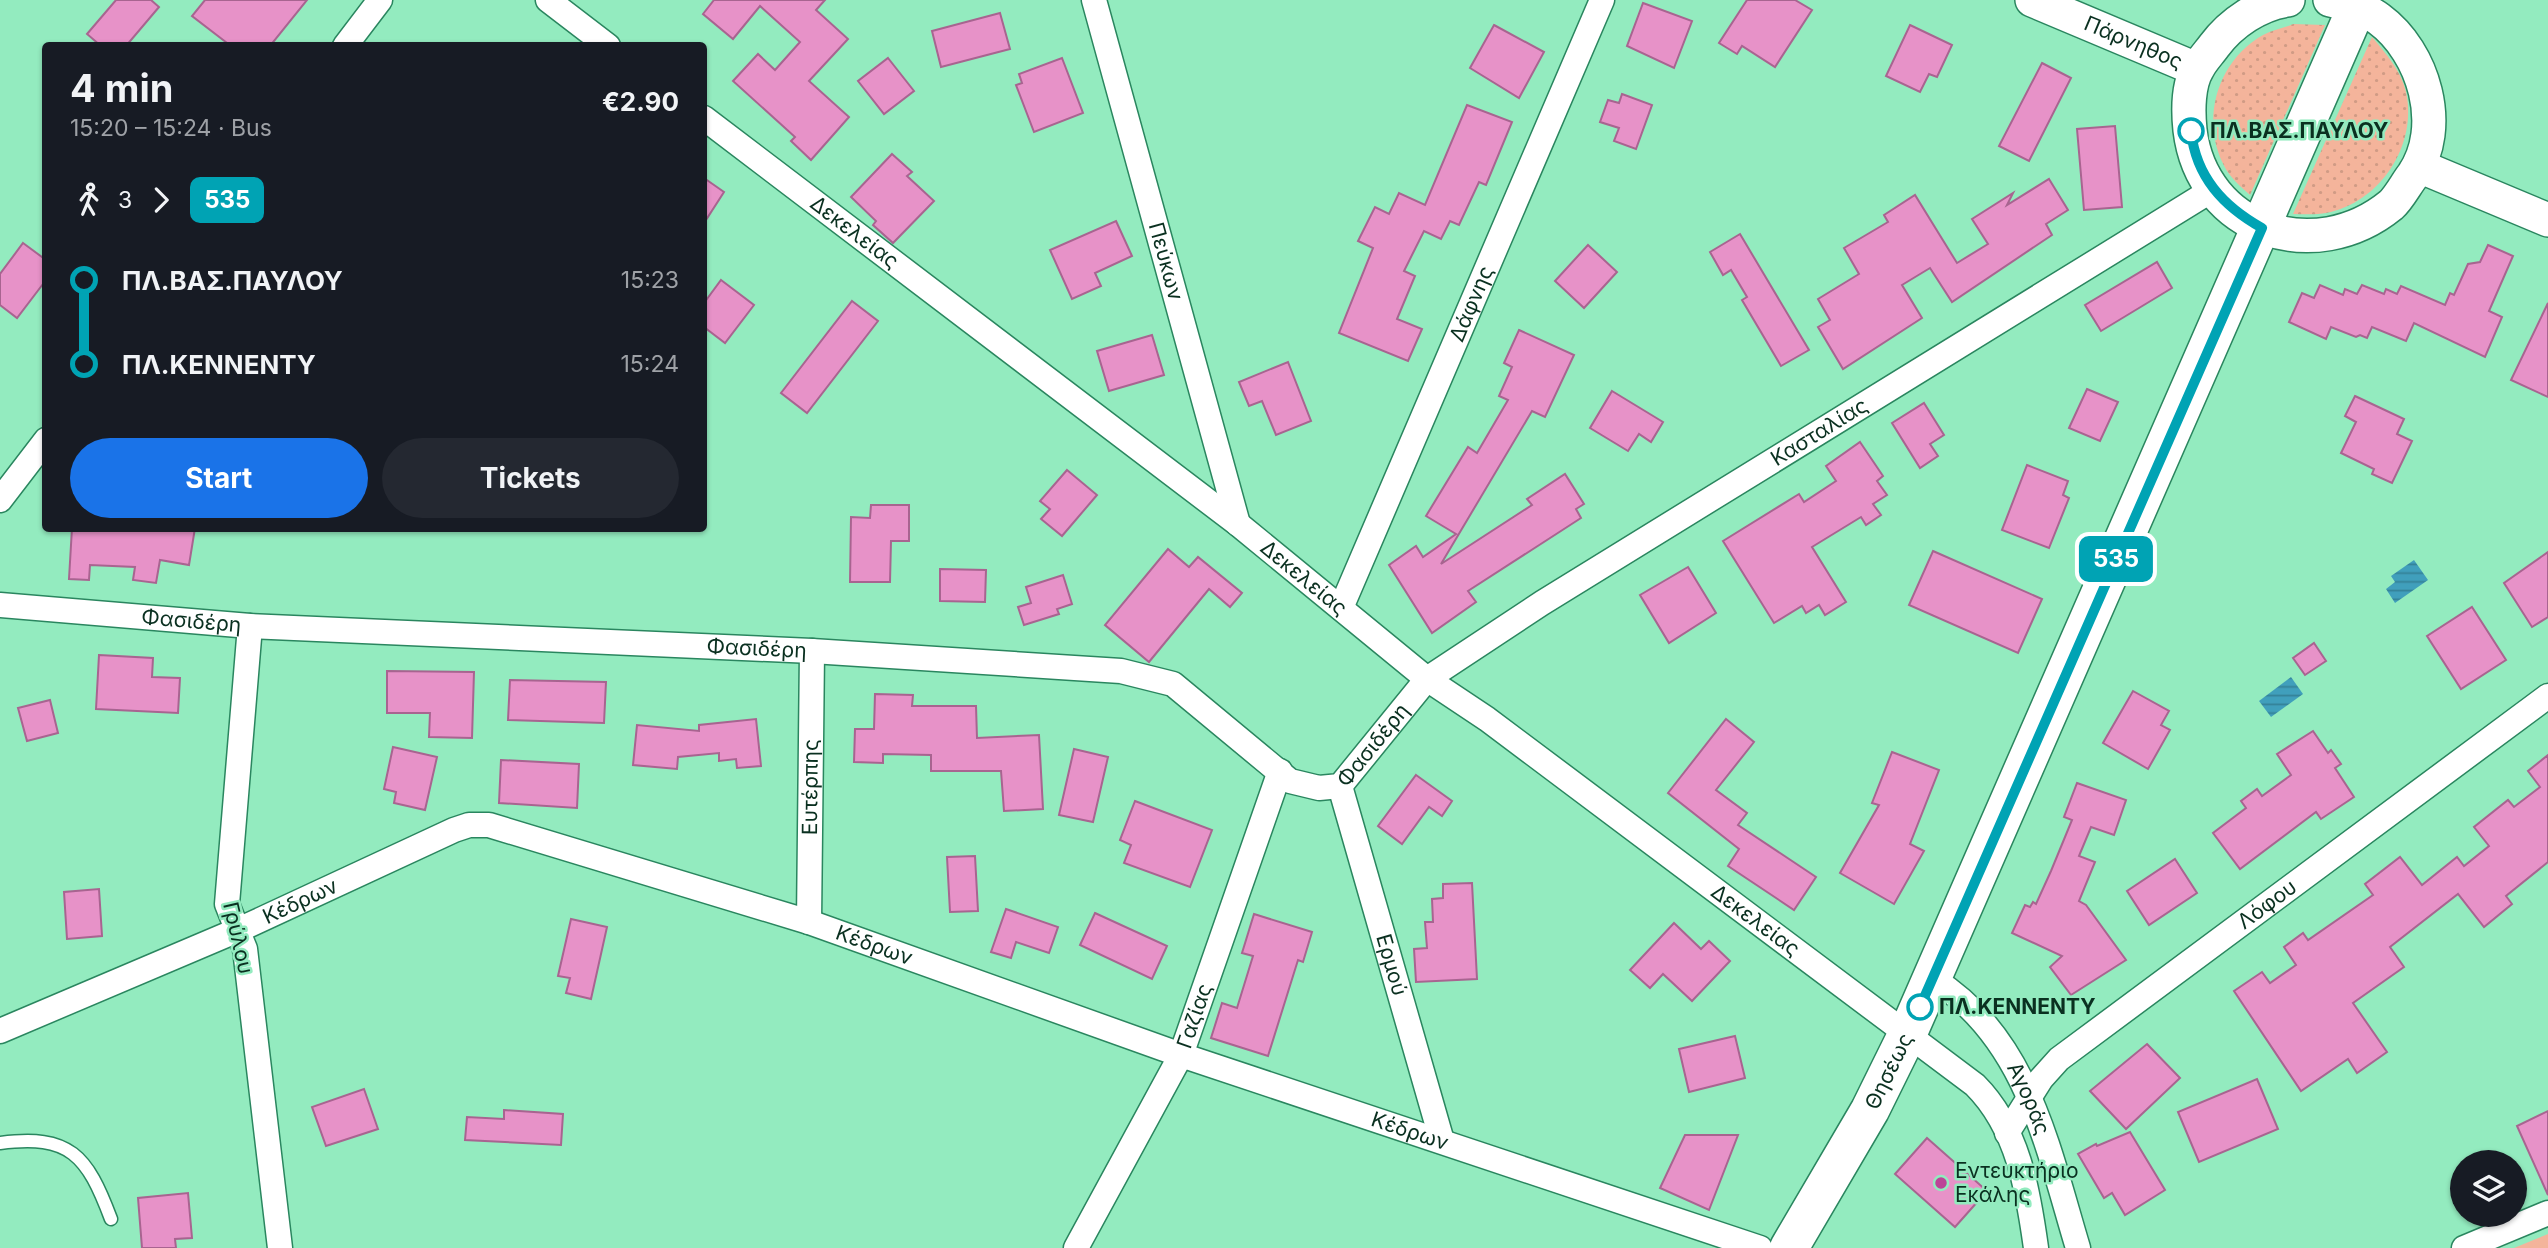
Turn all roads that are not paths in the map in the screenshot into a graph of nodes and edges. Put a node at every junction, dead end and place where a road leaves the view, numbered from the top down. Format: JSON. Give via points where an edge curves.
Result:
{"nodes":[{"id":1,"x":380,"y":0,"type":"edge"},
{"id":2,"x":548,"y":0,"type":"edge"},
{"id":3,"x":1094,"y":0,"type":"edge"},
{"id":4,"x":1602,"y":0,"type":"edge"},
{"id":5,"x":2032,"y":0,"type":"edge"},
{"id":6,"x":2278,"y":1,"type":"edge"},
{"id":7,"x":2349,"y":2,"type":"edge"},
{"id":8,"x":348,"y":42,"type":"edge"},
{"id":9,"x":603,"y":42,"type":"edge"},
{"id":10,"x":2196,"y":69,"type":"junction"},
{"id":11,"x":707,"y":120,"type":"edge"},
{"id":12,"x":2419,"y":166,"type":"junction"},
{"id":13,"x":2212,"y":190,"type":"junction"},
{"id":14,"x":2548,"y":220,"type":"edge"},
{"id":15,"x":2262,"y":228,"type":"junction"},
{"id":16,"x":42,"y":445,"type":"edge"},
{"id":17,"x":0,"y":500,"type":"edge"},
{"id":18,"x":1238,"y":524,"type":"junction"},
{"id":19,"x":0,"y":605,"type":"edge"},
{"id":20,"x":1341,"y":608,"type":"junction"},
{"id":21,"x":250,"y":626,"type":"junction"},
{"id":22,"x":812,"y":652,"type":"junction"},
{"id":23,"x":1427,"y":679,"type":"junction"},
{"id":24,"x":2548,"y":696,"type":"edge"},
{"id":25,"x":1280,"y":771,"type":"junction"},
{"id":26,"x":1340,"y":786,"type":"junction"},
{"id":27,"x":809,"y":922,"type":"junction"},
{"id":28,"x":238,"y":930,"type":"junction"},
{"id":29,"x":1933,"y":979,"type":"junction"},
{"id":30,"x":0,"y":1031,"type":"edge"},
{"id":31,"x":1907,"y":1035,"type":"junction"},
{"id":32,"x":1181,"y":1055,"type":"junction"},
{"id":33,"x":2029,"y":1095,"type":"junction"},
{"id":34,"x":2007,"y":1133,"type":"junction"},
{"id":35,"x":1442,"y":1141,"type":"junction"},
{"id":36,"x":0,"y":1143,"type":"edge"},
{"id":37,"x":2548,"y":1213,"type":"edge"},
{"id":38,"x":111,"y":1219,"type":"dead end"},
{"id":39,"x":280,"y":1248,"type":"edge"},
{"id":40,"x":1076,"y":1248,"type":"edge"},
{"id":41,"x":1760,"y":1248,"type":"edge"},
{"id":42,"x":1789,"y":1248,"type":"edge"},
{"id":43,"x":2036,"y":1248,"type":"edge"},
{"id":44,"x":2078,"y":1248,"type":"edge"},
{"id":45,"x":2465,"y":1248,"type":"edge"}],
"edges":[{"from":1,"to":8,"type":"street"},
{"from":2,"to":9,"type":"street"},
{"from":3,"to":18,"type":"street","name":"Πεύκων"},
{"from":4,"to":20,"type":"street","name":"Δάφνης"},
{"from":5,"to":10,"type":"street","name":"Πάρνηθος"},
{"from":6,"to":10,"type":"street","via":[[2228,28]]},
{"from":7,"to":12,"type":"street","via":[[2384,23],[2407,46],[2425,83],[2429,124]]},
{"from":7,"to":15,"type":"main road","name":"Θησέως"},
{"from":10,"to":13,"type":"street","via":[[2188,111],[2193,152]]},
{"from":11,"to":18,"type":"street","name":"Δεκελείας"},
{"from":12,"to":14,"type":"street"},
{"from":12,"to":15,"type":"street","via":[[2392,204],[2353,229],[2307,238]]},
{"from":13,"to":15,"type":"street","via":[[2234,212]]},
{"from":13,"to":23,"type":"street","name":"Κασταλίας","via":[[1542,603]]},
{"from":15,"to":29,"type":"main road","name":"Θησέως"},
{"from":16,"to":17,"type":"street"},
{"from":18,"to":20,"type":"street","name":"Δεκελείας"},
{"from":19,"to":21,"type":"street","name":"Φασιδέρη"},
{"from":20,"to":23,"type":"street","name":"Δεκελείας"},
{"from":21,"to":22,"type":"street","name":"Φασιδέρη"},
{"from":21,"to":28,"type":"street","name":"Γρύλου","via":[[227,886],[228,910]]},
{"from":22,"to":25,"type":"street","name":"Φασιδέρη","via":[[1121,671],[1173,684]]},
{"from":22,"to":27,"type":"street","name":"Ευτέρπης"},
{"from":23,"to":26,"type":"street","name":"Φασιδέρη"},
{"from":23,"to":31,"type":"street","name":"Δεκελείας","via":[[1487,719]]},
{"from":24,"to":33,"type":"street","name":"Λόφου","via":[[2059,1059]]},
{"from":25,"to":26,"type":"street","name":"Φασιδέρη","via":[[1306,787]]},
{"from":25,"to":32,"type":"street","name":"Γαζίας"},
{"from":26,"to":35,"type":"street","name":"Ερμού"},
{"from":27,"to":28,"type":"street","name":"Κέδρων","via":[[508,829],[478,824],[454,830]]},
{"from":27,"to":32,"type":"street","name":"Κέδρων"},
{"from":28,"to":30,"type":"street","name":"Κέδρων"},
{"from":28,"to":39,"type":"street","name":"Γρύλου","via":[[245,949]]},
{"from":29,"to":31,"type":"main road","name":"Θησέως"},
{"from":29,"to":33,"type":"street","name":"Αγοράς","via":[[1962,997],[1991,1028]]},
{"from":31,"to":34,"type":"street","name":"Αγοράς","via":[[1975,1084]]},
{"from":31,"to":42,"type":"main road","name":"Θησέως","via":[[1865,1120]]},
{"from":32,"to":35,"type":"street","name":"Κέδρων"},
{"from":32,"to":40,"type":"street","name":"Γαζίας"},
{"from":33,"to":34,"type":"street","name":"Λόφου"},
{"from":33,"to":44,"type":"street","name":"Αγοράς"},
{"from":34,"to":43,"type":"street","name":"Αγοράς","via":[[2026,1182]]},
{"from":35,"to":41,"type":"street","name":"Κέδρων"},
{"from":36,"to":38,"type":"lane","via":[[47,1140],[72,1153],[102,1195]]},
{"from":37,"to":45,"type":"street"}]}
